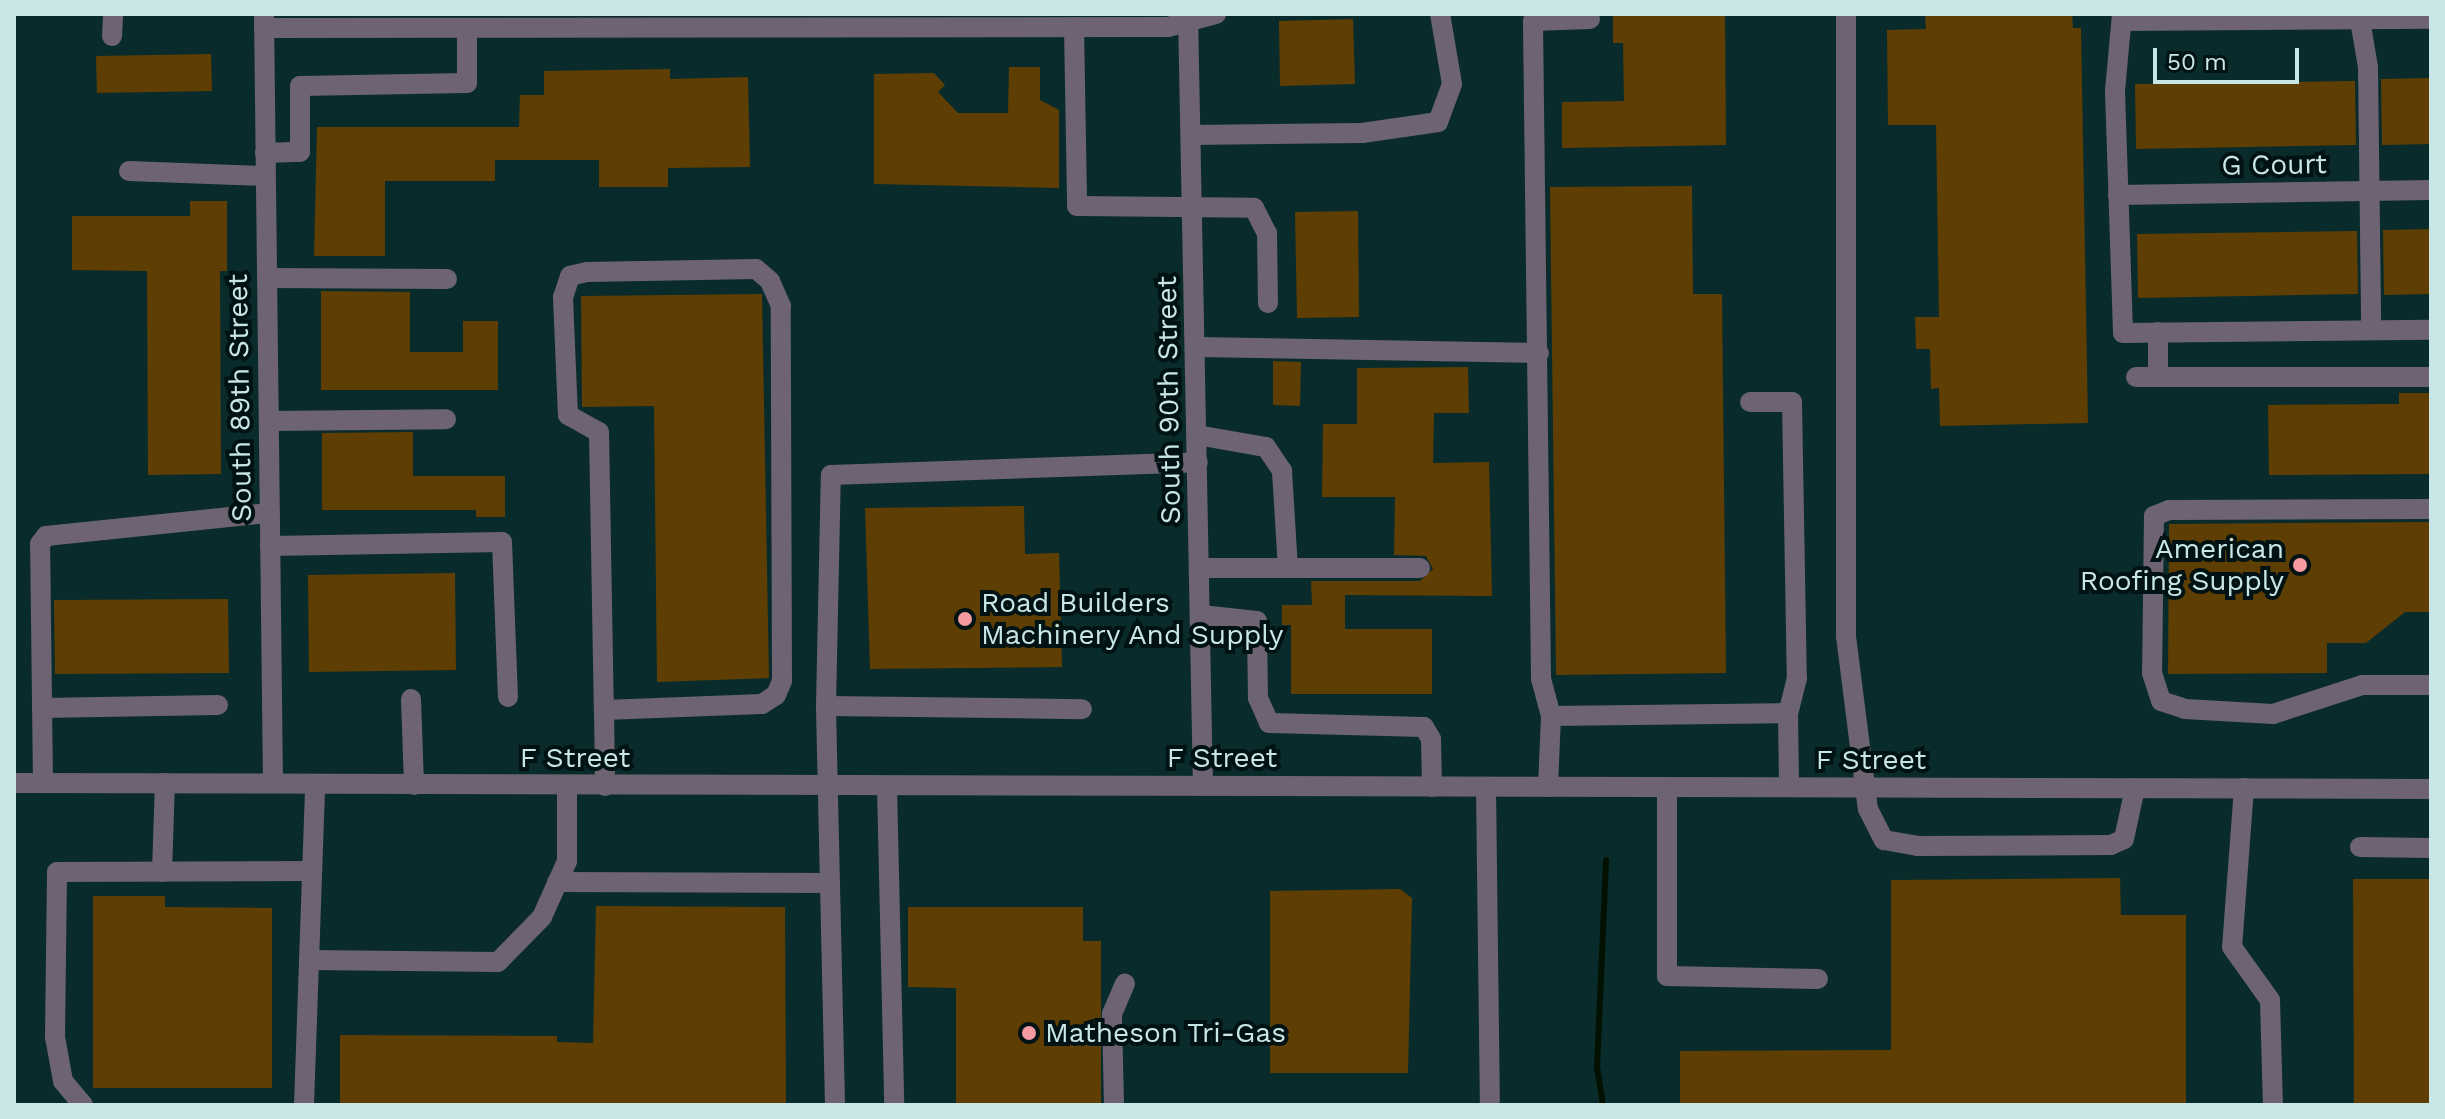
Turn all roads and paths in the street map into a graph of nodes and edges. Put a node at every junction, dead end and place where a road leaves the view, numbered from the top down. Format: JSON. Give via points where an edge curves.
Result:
{"nodes":[{"id":1,"x":113,"y":14,"type":"edge"},
{"id":2,"x":1216,"y":14,"type":"edge"},
{"id":3,"x":1440,"y":14,"type":"edge"},
{"id":4,"x":1846,"y":14,"type":"edge"},
{"id":5,"x":2359,"y":17,"type":"edge"},
{"id":6,"x":1532,"y":18,"type":"edge"},
{"id":7,"x":2122,"y":18,"type":"edge"},
{"id":8,"x":1188,"y":19,"type":"edge"},
{"id":9,"x":1590,"y":19,"type":"dead end"},
{"id":10,"x":2431,"y":19,"type":"edge"},
{"id":11,"x":1011,"y":20,"type":"edge"},
{"id":12,"x":264,"y":21,"type":"edge"},
{"id":13,"x":1074,"y":27,"type":"junction"},
{"id":14,"x":467,"y":28,"type":"junction"},
{"id":15,"x":112,"y":36,"type":"dead end"},
{"id":16,"x":1191,"y":135,"type":"junction"},
{"id":17,"x":265,"y":153,"type":"junction"},
{"id":18,"x":129,"y":171,"type":"dead end"},
{"id":19,"x":265,"y":176,"type":"junction"},
{"id":20,"x":2431,"y":190,"type":"edge"},
{"id":21,"x":2370,"y":191,"type":"junction"},
{"id":22,"x":2118,"y":195,"type":"junction"},
{"id":23,"x":1194,"y":207,"type":"junction"},
{"id":24,"x":267,"y":278,"type":"junction"},
{"id":25,"x":447,"y":279,"type":"dead end"},
{"id":26,"x":1268,"y":303,"type":"dead end"},
{"id":27,"x":2371,"y":330,"type":"junction"},
{"id":28,"x":2431,"y":330,"type":"edge"},
{"id":29,"x":2158,"y":332,"type":"junction"},
{"id":30,"x":1196,"y":347,"type":"junction"},
{"id":31,"x":1539,"y":353,"type":"junction"},
{"id":32,"x":2136,"y":377,"type":"dead end"},
{"id":33,"x":2158,"y":377,"type":"junction"},
{"id":34,"x":2431,"y":377,"type":"edge"},
{"id":35,"x":1750,"y":402,"type":"dead end"},
{"id":36,"x":446,"y":419,"type":"dead end"},
{"id":37,"x":269,"y":421,"type":"junction"},
{"id":38,"x":1197,"y":435,"type":"junction"},
{"id":39,"x":1198,"y":462,"type":"junction"},
{"id":40,"x":2431,"y":509,"type":"edge"},
{"id":41,"x":270,"y":513,"type":"junction"},
{"id":42,"x":270,"y":546,"type":"junction"},
{"id":43,"x":1200,"y":568,"type":"junction"},
{"id":44,"x":1288,"y":568,"type":"junction"},
{"id":45,"x":1420,"y":568,"type":"dead end"},
{"id":46,"x":1201,"y":615,"type":"junction"},
{"id":47,"x":2431,"y":685,"type":"edge"},
{"id":48,"x":508,"y":697,"type":"dead end"},
{"id":49,"x":411,"y":699,"type":"dead end"},
{"id":50,"x":218,"y":705,"type":"dead end"},
{"id":51,"x":826,"y":706,"type":"junction"},
{"id":52,"x":42,"y":708,"type":"junction"},
{"id":53,"x":1082,"y":709,"type":"dead end"},
{"id":54,"x":604,"y":710,"type":"junction"},
{"id":55,"x":1788,"y":713,"type":"junction"},
{"id":56,"x":1551,"y":716,"type":"junction"},
{"id":57,"x":273,"y":782,"type":"junction"},
{"id":58,"x":14,"y":783,"type":"edge"},
{"id":59,"x":43,"y":783,"type":"junction"},
{"id":60,"x":165,"y":783,"type":"junction"},
{"id":61,"x":315,"y":784,"type":"junction"},
{"id":62,"x":414,"y":785,"type":"junction"},
{"id":63,"x":567,"y":786,"type":"junction"},
{"id":64,"x":605,"y":786,"type":"junction"},
{"id":65,"x":887,"y":786,"type":"junction"},
{"id":66,"x":1203,"y":786,"type":"junction"},
{"id":67,"x":828,"y":787,"type":"junction"},
{"id":68,"x":1432,"y":787,"type":"junction"},
{"id":69,"x":1486,"y":787,"type":"junction"},
{"id":70,"x":1548,"y":787,"type":"junction"},
{"id":71,"x":1667,"y":787,"type":"junction"},
{"id":72,"x":1789,"y":787,"type":"junction"},
{"id":73,"x":1863,"y":788,"type":"junction"},
{"id":74,"x":2135,"y":788,"type":"junction"},
{"id":75,"x":2244,"y":788,"type":"junction"},
{"id":76,"x":2431,"y":789,"type":"edge"},
{"id":77,"x":2360,"y":847,"type":"dead end"},
{"id":78,"x":2431,"y":848,"type":"edge"},
{"id":79,"x":312,"y":871,"type":"junction"},
{"id":80,"x":162,"y":872,"type":"junction"},
{"id":81,"x":557,"y":882,"type":"junction"},
{"id":82,"x":830,"y":883,"type":"junction"},
{"id":83,"x":309,"y":960,"type":"junction"},
{"id":84,"x":1818,"y":979,"type":"dead end"},
{"id":85,"x":1125,"y":984,"type":"dead end"},
{"id":86,"x":83,"y":1105,"type":"edge"},
{"id":87,"x":304,"y":1105,"type":"edge"},
{"id":88,"x":835,"y":1105,"type":"edge"},
{"id":89,"x":894,"y":1105,"type":"edge"},
{"id":90,"x":1114,"y":1105,"type":"edge"},
{"id":91,"x":1490,"y":1105,"type":"edge"},
{"id":92,"x":2273,"y":1105,"type":"edge"}],
"edges":[{"from":1,"to":15,"type":"street"},
{"from":2,"to":8,"type":"street"},
{"from":3,"to":16,"type":"street","via":[[1452,84],[1438,122],[1376,133]]},
{"from":4,"to":73,"type":"street","via":[[1846,636]]},
{"from":5,"to":7,"type":"street"},
{"from":5,"to":10,"type":"street"},
{"from":5,"to":21,"type":"street","via":[[2368,67]]},
{"from":6,"to":9,"type":"street"},
{"from":6,"to":31,"type":"street"},
{"from":7,"to":22,"type":"street","via":[[2115,91]]},
{"from":8,"to":13,"type":"street"},
{"from":8,"to":16,"type":"street","name":"South 90th Street"},
{"from":11,"to":13,"type":"street"},
{"from":11,"to":14,"type":"street"},
{"from":12,"to":14,"type":"street"},
{"from":12,"to":17,"type":"street","name":"South 89th Street"},
{"from":13,"to":23,"type":"street","via":[[1077,206]]},
{"from":14,"to":17,"type":"street","via":[[467,83],[300,86],[300,152]]},
{"from":16,"to":23,"type":"street","name":"South 90th Street"},
{"from":17,"to":19,"type":"street","name":"South 89th Street"},
{"from":18,"to":19,"type":"street"},
{"from":19,"to":24,"type":"street","name":"South 89th Street"},
{"from":20,"to":21,"type":"street","name":"G Court"},
{"from":21,"to":22,"type":"street","name":"G Court"},
{"from":21,"to":27,"type":"street"},
{"from":22,"to":29,"type":"street","via":[[2123,333]]},
{"from":23,"to":26,"type":"street","via":[[1254,208],[1267,233]]},
{"from":23,"to":30,"type":"street","name":"South 90th Street"},
{"from":24,"to":25,"type":"street"},
{"from":24,"to":37,"type":"street","name":"South 89th Street"},
{"from":27,"to":28,"type":"street"},
{"from":27,"to":29,"type":"street"},
{"from":29,"to":33,"type":"street"},
{"from":30,"to":31,"type":"street"},
{"from":30,"to":38,"type":"street","name":"South 90th Street"},
{"from":31,"to":56,"type":"street","via":[[1541,678]]},
{"from":32,"to":33,"type":"street"},
{"from":33,"to":34,"type":"street"},
{"from":35,"to":55,"type":"street","via":[[1792,402],[1797,678]]},
{"from":36,"to":37,"type":"street"},
{"from":37,"to":41,"type":"street","name":"South 89th Street"},
{"from":38,"to":39,"type":"street","name":"South 90th Street"},
{"from":38,"to":44,"type":"street","via":[[1266,447],[1282,471]]},
{"from":39,"to":43,"type":"street","name":"South 90th Street"},
{"from":39,"to":51,"type":"street","via":[[831,475]]},
{"from":40,"to":47,"type":"street","via":[[2169,510],[2154,516],[2152,673],[2161,701],[2185,709],[2273,714],[2362,685]]},
{"from":41,"to":42,"type":"street","name":"South 89th Street"},
{"from":41,"to":52,"type":"street","via":[[46,536],[40,544]]},
{"from":42,"to":48,"type":"street","via":[[502,542]]},
{"from":42,"to":57,"type":"street","name":"South 89th Street"},
{"from":43,"to":44,"type":"street"},
{"from":43,"to":46,"type":"street","name":"South 90th Street"},
{"from":44,"to":45,"type":"street"},
{"from":46,"to":66,"type":"street","name":"South 90th Street"},
{"from":46,"to":68,"type":"street","via":[[1257,621],[1258,698],[1269,723],[1424,727],[1431,739]]},
{"from":49,"to":62,"type":"street"},
{"from":50,"to":52,"type":"street"},
{"from":51,"to":53,"type":"street"},
{"from":51,"to":67,"type":"street"},
{"from":52,"to":59,"type":"street"},
{"from":54,"to":54,"type":"street","via":[[599,432],[568,415],[563,297],[570,276],[756,269],[770,281],[781,306],[782,681],[776,695],[762,704]]},
{"from":54,"to":64,"type":"street"},
{"from":55,"to":56,"type":"street"},
{"from":55,"to":72,"type":"street"},
{"from":56,"to":70,"type":"street"},
{"from":57,"to":60,"type":"street","name":"F Street"},
{"from":57,"to":61,"type":"street","name":"F Street"},
{"from":58,"to":59,"type":"street","name":"F Street"},
{"from":59,"to":60,"type":"street","name":"F Street"},
{"from":60,"to":80,"type":"street"},
{"from":61,"to":62,"type":"street","name":"F Street"},
{"from":61,"to":79,"type":"street"},
{"from":62,"to":63,"type":"street","name":"F Street"},
{"from":63,"to":64,"type":"street","name":"F Street"},
{"from":63,"to":81,"type":"street","via":[[567,861]]},
{"from":64,"to":67,"type":"street","name":"F Street"},
{"from":65,"to":66,"type":"street","name":"F Street"},
{"from":65,"to":67,"type":"street","name":"F Street"},
{"from":65,"to":89,"type":"street"},
{"from":66,"to":68,"type":"street","name":"F Street"},
{"from":67,"to":82,"type":"street"},
{"from":68,"to":69,"type":"street","name":"F Street"},
{"from":69,"to":70,"type":"street","name":"F Street"},
{"from":69,"to":91,"type":"street"},
{"from":70,"to":71,"type":"street","name":"F Street"},
{"from":71,"to":72,"type":"street","name":"F Street"},
{"from":71,"to":84,"type":"street","via":[[1667,976]]},
{"from":72,"to":73,"type":"street","name":"F Street"},
{"from":73,"to":74,"type":"street","name":"F Street"},
{"from":73,"to":74,"type":"street","via":[[1884,840],[2006,847],[2111,845],[2124,839]]},
{"from":74,"to":75,"type":"street","name":"F Street"},
{"from":75,"to":76,"type":"street","name":"F Street"},
{"from":75,"to":92,"type":"street","via":[[2232,947],[2270,1000]]},
{"from":77,"to":78,"type":"street"},
{"from":79,"to":80,"type":"street"},
{"from":79,"to":83,"type":"street"},
{"from":80,"to":86,"type":"street","via":[[57,872],[55,1037],[63,1081]]},
{"from":81,"to":82,"type":"street"},
{"from":81,"to":83,"type":"street","via":[[542,917],[498,962]]},
{"from":82,"to":88,"type":"street"},
{"from":83,"to":87,"type":"street"},
{"from":85,"to":90,"type":"street","via":[[1112,1014]]}]}
